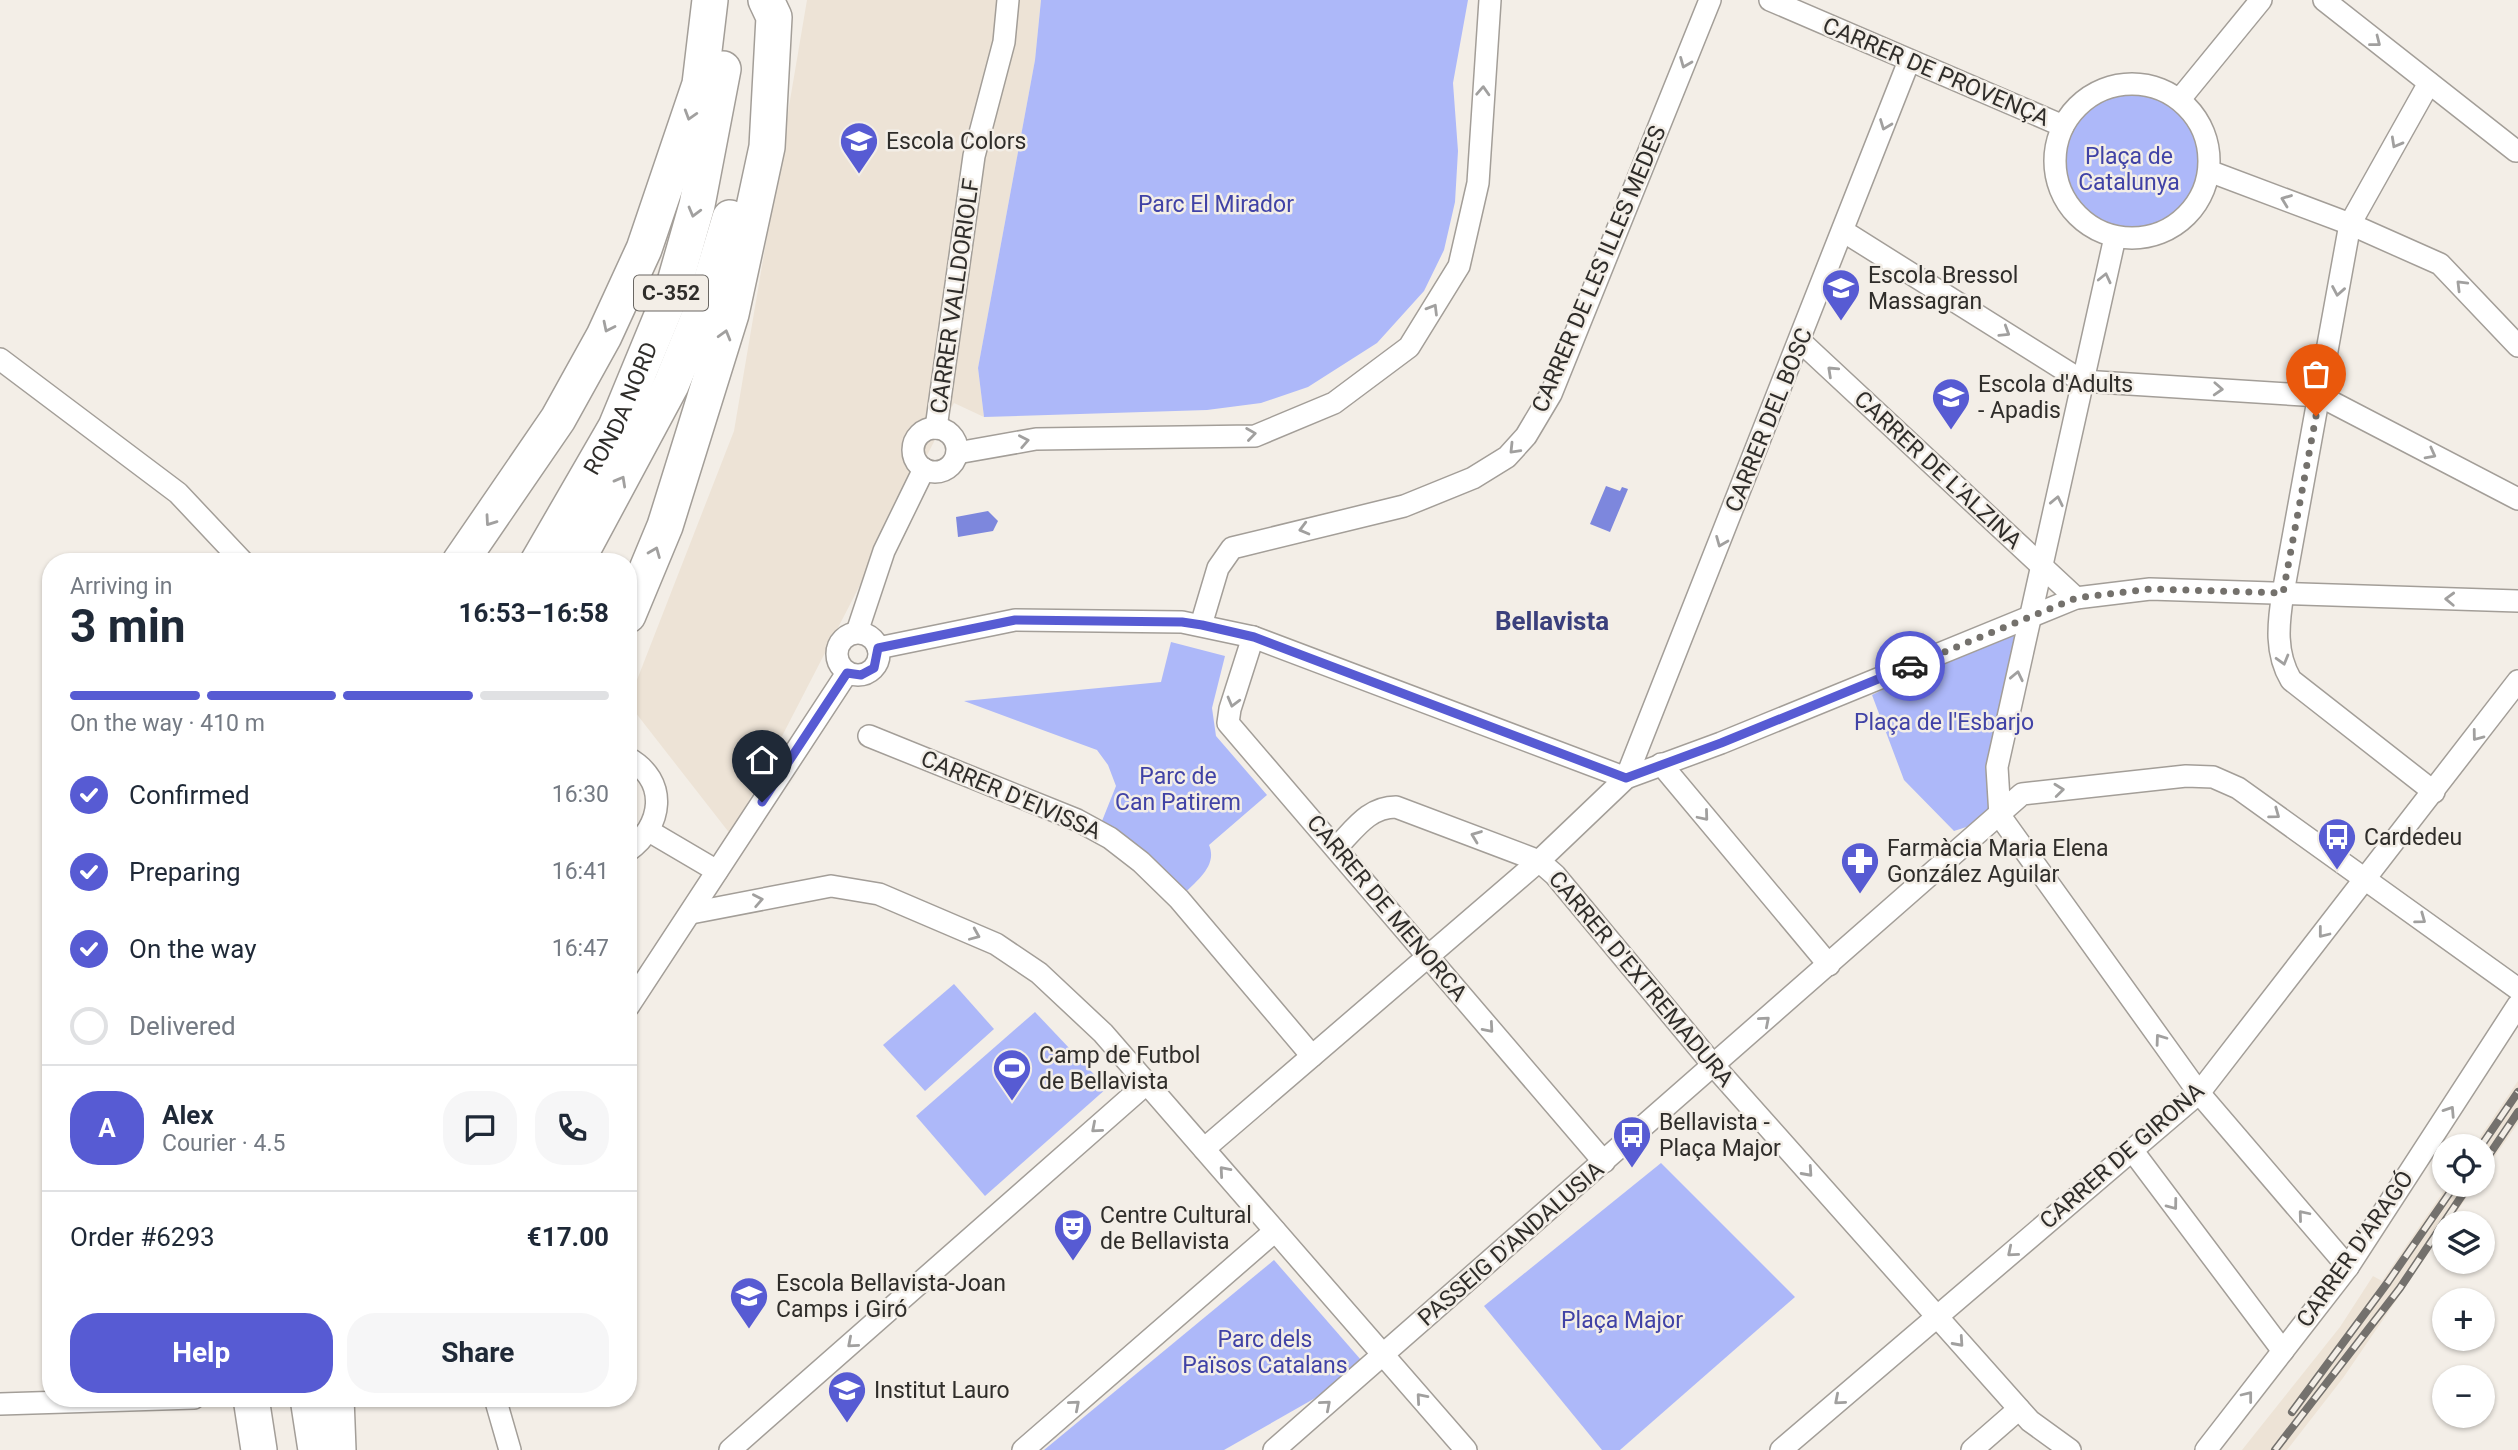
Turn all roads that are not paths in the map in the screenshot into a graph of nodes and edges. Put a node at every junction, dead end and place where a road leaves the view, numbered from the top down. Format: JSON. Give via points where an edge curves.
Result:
{"nodes":[{"id":1,"x":710,"y":0,"type":"edge"},
{"id":2,"x":732,"y":0,"type":"edge"},
{"id":3,"x":765,"y":0,"type":"edge"},
{"id":4,"x":1008,"y":0,"type":"edge"},
{"id":5,"x":1490,"y":0,"type":"edge"},
{"id":6,"x":1710,"y":0,"type":"edge"},
{"id":7,"x":1770,"y":0,"type":"edge"},
{"id":8,"x":2261,"y":0,"type":"edge"},
{"id":9,"x":2324,"y":0,"type":"edge"},
{"id":10,"x":1909,"y":61,"type":"junction"},
{"id":11,"x":2429,"y":83,"type":"junction"},
{"id":12,"x":2180,"y":99,"type":"junction"},
{"id":13,"x":2063,"y":127,"type":"junction"},
{"id":14,"x":2516,"y":151,"type":"dead end"},
{"id":15,"x":2209,"y":171,"type":"junction"},
{"id":16,"x":2350,"y":224,"type":"junction"},
{"id":17,"x":1843,"y":231,"type":"junction"},
{"id":18,"x":2115,"y":237,"type":"junction"},
{"id":19,"x":2515,"y":333,"type":"edge"},
{"id":20,"x":1800,"y":341,"type":"junction"},
{"id":21,"x":0,"y":359,"type":"edge"},
{"id":22,"x":2082,"y":382,"type":"junction"},
{"id":23,"x":2320,"y":396,"type":"junction"},
{"id":24,"x":936,"y":428,"type":"junction"},
{"id":25,"x":957,"y":453,"type":"junction"},
{"id":26,"x":924,"y":469,"type":"junction"},
{"id":27,"x":2518,"y":499,"type":"edge"},
{"id":28,"x":235,"y":553,"type":"edge"},
{"id":29,"x":466,"y":553,"type":"edge"},
{"id":30,"x":543,"y":553,"type":"edge"},
{"id":31,"x":581,"y":553,"type":"edge"},
{"id":32,"x":2043,"y":568,"type":"junction"},
{"id":33,"x":637,"y":593,"type":"edge"},
{"id":34,"x":2283,"y":593,"type":"junction"},
{"id":35,"x":2076,"y":598,"type":"junction"},
{"id":36,"x":2518,"y":601,"type":"edge"},
{"id":37,"x":2030,"y":617,"type":"junction"},
{"id":38,"x":1202,"y":625,"type":"junction"},
{"id":39,"x":857,"y":632,"type":"junction"},
{"id":40,"x":1254,"y":637,"type":"junction"},
{"id":41,"x":878,"y":648,"type":"junction"},
{"id":42,"x":847,"y":673,"type":"junction"},
{"id":43,"x":2518,"y":681,"type":"edge"},
{"id":44,"x":869,"y":736,"type":"dead end"},
{"id":45,"x":1661,"y":764,"type":"junction"},
{"id":46,"x":637,"y":765,"type":"edge"},
{"id":47,"x":1626,"y":778,"type":"junction"},
{"id":48,"x":2434,"y":792,"type":"junction"},
{"id":49,"x":2000,"y":816,"type":"junction"},
{"id":50,"x":649,"y":831,"type":"junction"},
{"id":51,"x":637,"y":842,"type":"edge"},
{"id":52,"x":1336,"y":848,"type":"junction"},
{"id":53,"x":1539,"y":861,"type":"junction"},
{"id":54,"x":717,"y":871,"type":"junction"},
{"id":55,"x":2365,"y":879,"type":"junction"},
{"id":56,"x":691,"y":913,"type":"junction"},
{"id":57,"x":1428,"y":956,"type":"junction"},
{"id":58,"x":1829,"y":965,"type":"junction"},
{"id":59,"x":2518,"y":989,"type":"edge"},
{"id":60,"x":637,"y":994,"type":"edge"},
{"id":61,"x":2518,"y":1005,"type":"edge"},
{"id":62,"x":1312,"y":1056,"type":"junction"},
{"id":63,"x":1714,"y":1066,"type":"junction"},
{"id":64,"x":1147,"y":1083,"type":"junction"},
{"id":65,"x":2199,"y":1093,"type":"junction"},
{"id":66,"x":1204,"y":1149,"type":"junction"},
{"id":67,"x":2132,"y":1150,"type":"junction"},
{"id":68,"x":1604,"y":1162,"type":"junction"},
{"id":69,"x":1275,"y":1231,"type":"junction"},
{"id":70,"x":2348,"y":1267,"type":"junction"},
{"id":71,"x":1937,"y":1317,"type":"junction"},
{"id":72,"x":2283,"y":1351,"type":"junction"},
{"id":73,"x":1383,"y":1355,"type":"junction"},
{"id":74,"x":42,"y":1403,"type":"edge"},
{"id":75,"x":0,"y":1404,"type":"edge"},
{"id":76,"x":252,"y":1407,"type":"edge"},
{"id":77,"x":276,"y":1407,"type":"edge"},
{"id":78,"x":309,"y":1407,"type":"edge"},
{"id":79,"x":336,"y":1407,"type":"edge"},
{"id":80,"x":498,"y":1407,"type":"edge"},
{"id":81,"x":2019,"y":1409,"type":"junction"},
{"id":82,"x":259,"y":1450,"type":"edge"},
{"id":83,"x":281,"y":1450,"type":"edge"},
{"id":84,"x":316,"y":1450,"type":"edge"},
{"id":85,"x":338,"y":1450,"type":"edge"},
{"id":86,"x":510,"y":1450,"type":"edge"},
{"id":87,"x":730,"y":1450,"type":"edge"},
{"id":88,"x":1023,"y":1450,"type":"edge"},
{"id":89,"x":1274,"y":1450,"type":"edge"},
{"id":90,"x":1466,"y":1450,"type":"edge"},
{"id":91,"x":1781,"y":1450,"type":"edge"},
{"id":92,"x":1972,"y":1450,"type":"edge"},
{"id":93,"x":2070,"y":1450,"type":"edge"},
{"id":94,"x":2206,"y":1450,"type":"edge"}],
"edges":[{"from":1,"to":29,"type":"highway","one_way":true,"via":[[700,84],[645,249],[558,419]]},
{"from":2,"to":30,"type":"highway","name":"RONDA NORD","number":"C-352","one_way":true,"via":[[715,121],[673,289],[616,427]]},
{"from":31,"to":3,"type":"highway","name":"RONDA NORD","number":"C-352","one_way":true,"via":[[665,398],[705,305],[751,128]]},
{"from":33,"to":3,"type":"highway","one_way":true,"via":[[665,526],[731,314],[767,147],[774,17]]},
{"from":4,"to":24,"type":"street","name":"CARRER VALLDORIOLF","via":[[1004,42],[974,156]]},
{"from":25,"to":5,"type":"street","one_way":true,"via":[[1035,439],[1255,436],[1334,403],[1409,348],[1459,266],[1478,183]]},
{"from":6,"to":38,"type":"street","name":"CARRER DE LES ILLES MEDES","one_way":true,"via":[[1551,394],[1526,436],[1507,457],[1473,478],[1404,506],[1232,548],[1217,568]]},
{"from":7,"to":10,"type":"street","name":"CARRER DE PROVENÇA"},
{"from":8,"to":12,"type":"street"},
{"from":9,"to":11,"type":"street","one_way":true},
{"from":10,"to":13,"type":"street","name":"CARRER DE PROVENÇA"},
{"from":10,"to":17,"type":"street","name":"CARRER DEL BOSC","one_way":true},
{"from":11,"to":14,"type":"street"},
{"from":11,"to":16,"type":"street","one_way":true},
{"from":12,"to":13,"type":"street","via":[[2143,84],[2117,85],[2081,103]]},
{"from":12,"to":15,"type":"street","via":[[2203,131]]},
{"from":13,"to":18,"type":"street","via":[[2055,149],[2059,191],[2088,226]]},
{"from":16,"to":15,"type":"street","one_way":true},
{"from":15,"to":18,"type":"street","via":[[2193,211],[2171,229],[2150,237]]},
{"from":19,"to":16,"type":"street","one_way":true,"via":[[2440,264]]},
{"from":16,"to":23,"type":"street","one_way":true},
{"from":17,"to":20,"type":"street","name":"CARRER DEL BOSC"},
{"from":17,"to":22,"type":"street","one_way":true},
{"from":22,"to":18,"type":"street","one_way":true},
{"from":32,"to":20,"type":"street","name":"CARRER DE L'ALZINA","one_way":true},
{"from":20,"to":47,"type":"street","name":"CARRER DEL BOSC","one_way":true},
{"from":21,"to":28,"type":"street","via":[[178,493]]},
{"from":22,"to":23,"type":"street","one_way":true},
{"from":32,"to":22,"type":"street","one_way":true},
{"from":23,"to":27,"type":"street","one_way":true},
{"from":23,"to":34,"type":"street"},
{"from":24,"to":25,"type":"street","via":[[954,439]]},
{"from":24,"to":26,"type":"street","via":[[923,432],[914,444],[915,458]]},
{"from":25,"to":26,"type":"street","via":[[945,470]]},
{"from":26,"to":39,"type":"street","via":[[884,551]]},
{"from":32,"to":35,"type":"street","name":"CARRER DE L'ALZINA"},
{"from":32,"to":37,"type":"street"},
{"from":34,"to":35,"type":"street","via":[[2151,589]]},
{"from":36,"to":34,"type":"street","one_way":true},
{"from":34,"to":48,"type":"street","one_way":true,"via":[[2279,648],[2291,680]]},
{"from":35,"to":37,"type":"street"},
{"from":37,"to":45,"type":"street"},
{"from":49,"to":37,"type":"street","one_way":true,"via":[[1997,767]]},
{"from":38,"to":40,"type":"street"},
{"from":38,"to":41,"type":"street","via":[[1015,620]]},
{"from":39,"to":41,"type":"street","via":[[871,637]]},
{"from":39,"to":42,"type":"street","via":[[843,638],[836,651]]},
{"from":40,"to":47,"type":"street"},
{"from":40,"to":52,"type":"street","name":"CARRER DE MENORCA","one_way":true,"via":[[1228,723]]},
{"from":41,"to":42,"type":"street","via":[[874,668],[861,675]]},
{"from":42,"to":54,"type":"street"},
{"from":43,"to":48,"type":"street","name":"CARRER DE GIRONA","one_way":true},
{"from":44,"to":62,"type":"street","name":"CARRER D'EIVISSA","via":[[1077,820],[1110,838],[1179,899]]},
{"from":45,"to":47,"type":"street"},
{"from":45,"to":58,"type":"street","one_way":true},
{"from":46,"to":50,"type":"street","via":[[648,774],[655,790],[657,809]]},
{"from":47,"to":53,"type":"street"},
{"from":48,"to":55,"type":"street","name":"CARRER DE GIRONA"},
{"from":49,"to":55,"type":"street","name":"PASSEIG D'ANDALUSIA","one_way":true,"via":[[2022,794],[2213,777],[2238,788]]},
{"from":49,"to":58,"type":"street","name":"PASSEIG D'ANDALUSIA"},
{"from":65,"to":49,"type":"street","one_way":true},
{"from":50,"to":51,"type":"street"},
{"from":50,"to":54,"type":"street"},
{"from":53,"to":52,"type":"street","name":"CARRER D'EXTREMADURA","one_way":true,"via":[[1396,807],[1381,807],[1367,816]]},
{"from":52,"to":57,"type":"street","name":"CARRER DE MENORCA"},
{"from":53,"to":57,"type":"street"},
{"from":53,"to":63,"type":"street","name":"CARRER D'EXTREMADURA"},
{"from":54,"to":56,"type":"street"},
{"from":55,"to":59,"type":"street","name":"PASSEIG D'ANDALUSIA","one_way":true},
{"from":55,"to":65,"type":"street","name":"CARRER DE GIRONA","one_way":true},
{"from":56,"to":60,"type":"street"},
{"from":56,"to":64,"type":"street","one_way":true,"via":[[831,886],[878,894],[996,944],[1039,973],[1103,1033]]},
{"from":57,"to":62,"type":"street"},
{"from":57,"to":68,"type":"street","name":"CARRER DE MENORCA","one_way":true},
{"from":63,"to":58,"type":"street","name":"PASSEIG D'ANDALUSIA","one_way":true},
{"from":70,"to":61,"type":"street","name":"CARRER D'ARAGÓ","one_way":true},
{"from":62,"to":66,"type":"street"},
{"from":63,"to":68,"type":"street","name":"PASSEIG D'ANDALUSIA"},
{"from":63,"to":71,"type":"street","name":"CARRER D'EXTREMADURA","one_way":true},
{"from":64,"to":66,"type":"street"},
{"from":64,"to":87,"type":"street","one_way":true},
{"from":65,"to":67,"type":"street","name":"CARRER DE GIRONA"},
{"from":70,"to":65,"type":"street","one_way":true},
{"from":69,"to":66,"type":"street","one_way":true},
{"from":67,"to":71,"type":"street","name":"CARRER DE GIRONA","one_way":true},
{"from":67,"to":72,"type":"street","one_way":true},
{"from":68,"to":73,"type":"street","name":"PASSEIG D'ANDALUSIA"},
{"from":69,"to":73,"type":"street"},
{"from":88,"to":69,"type":"street","one_way":true},
{"from":70,"to":72,"type":"street","name":"CARRER D'ARAGÓ"},
{"from":71,"to":81,"type":"street","name":"CARRER D'EXTREMADURA","one_way":true},
{"from":71,"to":91,"type":"street","name":"CARRER DE GIRONA","one_way":true},
{"from":94,"to":72,"type":"street","name":"CARRER D'ARAGÓ","one_way":true},
{"from":89,"to":73,"type":"street","name":"PASSEIG D'ANDALUSIA","one_way":true},
{"from":90,"to":73,"type":"street","one_way":true},
{"from":74,"to":75,"type":"street"},
{"from":76,"to":82,"type":"highway"},
{"from":77,"to":83,"type":"highway"},
{"from":78,"to":84,"type":"highway"},
{"from":79,"to":85,"type":"highway"},
{"from":80,"to":86,"type":"street"},
{"from":81,"to":92,"type":"street"},
{"from":81,"to":93,"type":"street","name":"CARRER D'EXTREMADURA"}]}
